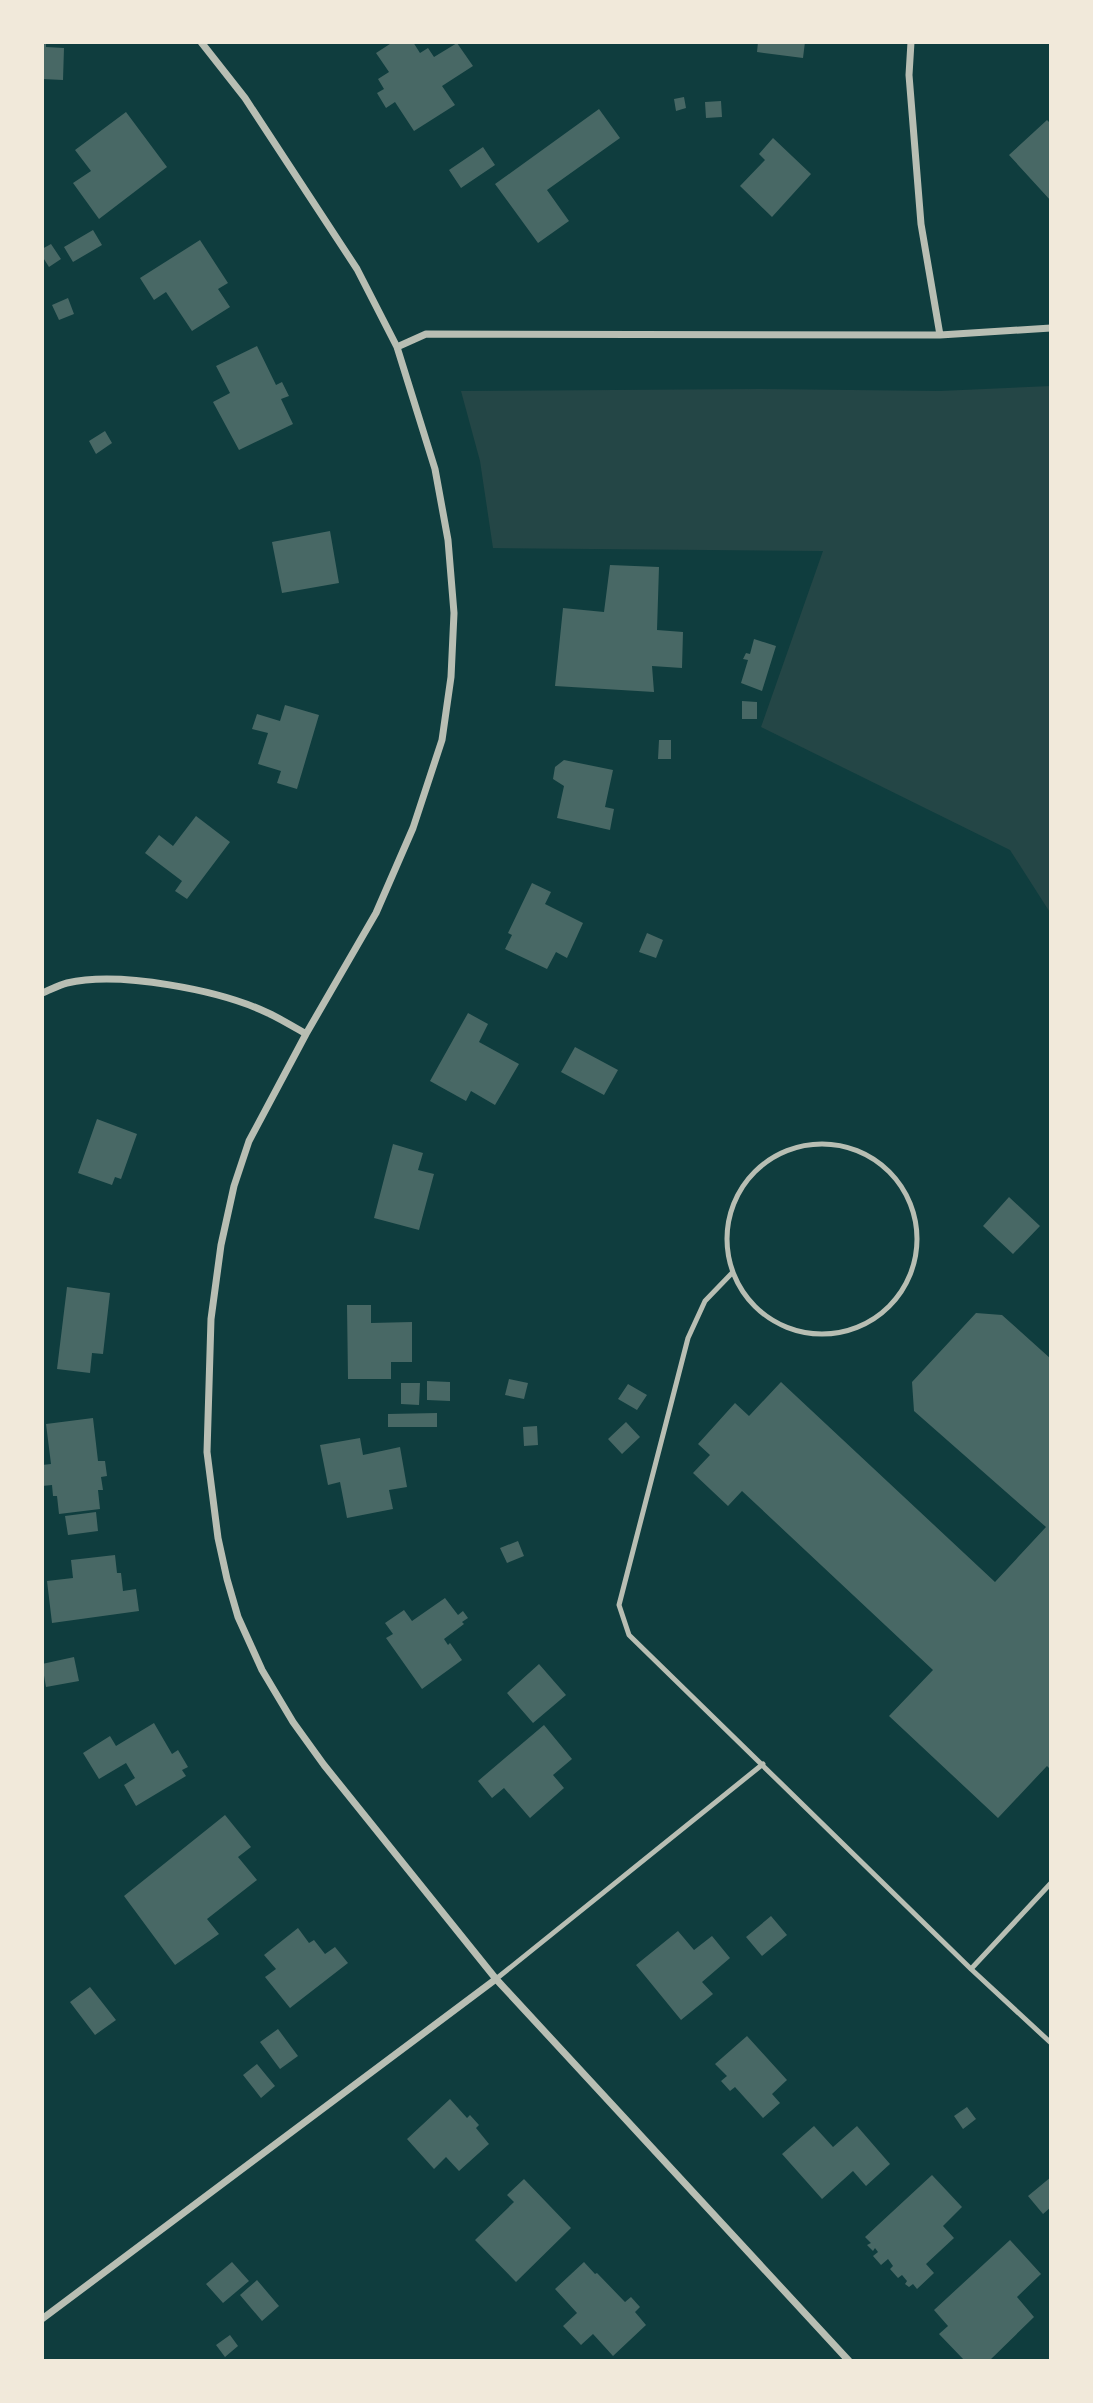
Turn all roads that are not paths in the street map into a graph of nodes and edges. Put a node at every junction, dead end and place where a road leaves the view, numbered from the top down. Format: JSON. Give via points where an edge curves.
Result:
{"nodes":[{"id":1,"x":201,"y":42,"type":"edge"},
{"id":2,"x":911,"y":42,"type":"edge"},
{"id":3,"x":1051,"y":328,"type":"edge"},
{"id":4,"x":940,"y":335,"type":"junction"},
{"id":5,"x":397,"y":347,"type":"junction"},
{"id":6,"x":42,"y":993,"type":"edge"},
{"id":7,"x":306,"y":1034,"type":"junction"},
{"id":8,"x":732,"y":1273,"type":"junction"},
{"id":9,"x":763,"y":1764,"type":"junction"},
{"id":10,"x":1051,"y":1883,"type":"edge"},
{"id":11,"x":971,"y":1969,"type":"junction"},
{"id":12,"x":496,"y":1979,"type":"junction"},
{"id":13,"x":1051,"y":2043,"type":"edge"},
{"id":14,"x":42,"y":2319,"type":"edge"},
{"id":15,"x":849,"y":2361,"type":"edge"}],
"edges":[{"from":1,"to":5,"type":"street","via":[[245,98],[357,269]]},
{"from":2,"to":4,"type":"street","via":[[909,75],[921,224]]},
{"from":3,"to":4,"type":"street"},
{"from":4,"to":5,"type":"street","via":[[426,334]]},
{"from":5,"to":7,"type":"street","via":[[435,469],[448,540],[454,613],[451,677],[442,740],[413,828],[376,914]]},
{"from":6,"to":7,"type":"street","via":[[67,983],[118,979],[165,985],[215,993],[268,1013]]},
{"from":7,"to":12,"type":"street","via":[[250,1140],[221,1245],[211,1319],[207,1452],[218,1538],[238,1617],[293,1723]]},
{"from":8,"to":8,"type":"lane","via":[[749,1301],[773,1321],[803,1333],[845,1331],[891,1306],[909,1279],[918,1248],[916,1217],[903,1187],[883,1164],[856,1148],[825,1143],[794,1147],[758,1168],[730,1211],[726,1242]]},
{"from":8,"to":9,"type":"lane","via":[[705,1301],[688,1338],[619,1605],[629,1635]]},
{"from":9,"to":11,"type":"lane"},
{"from":9,"to":12,"type":"lane"},
{"from":10,"to":11,"type":"lane"},
{"from":11,"to":13,"type":"lane"},
{"from":12,"to":14,"type":"street"},
{"from":12,"to":15,"type":"street"}]}
